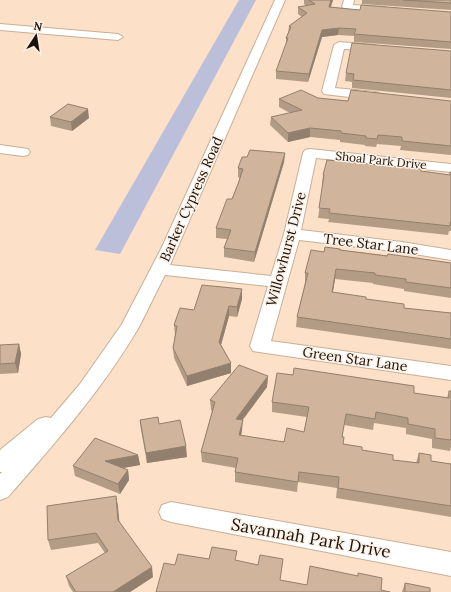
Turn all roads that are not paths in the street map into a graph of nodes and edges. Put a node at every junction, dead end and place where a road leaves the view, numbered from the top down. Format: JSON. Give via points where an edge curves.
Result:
{"nodes":[{"id":1,"x":280,"y":0,"type":"edge"},
{"id":2,"x":348,"y":4,"type":"edge"},
{"id":3,"x":395,"y":11,"type":"edge"},
{"id":4,"x":0,"y":27,"type":"edge"},
{"id":5,"x":118,"y":37,"type":"dead end"},
{"id":6,"x":384,"y":49,"type":"edge"},
{"id":7,"x":383,"y":97,"type":"edge"},
{"id":8,"x":0,"y":149,"type":"edge"},
{"id":9,"x":23,"y":152,"type":"dead end"},
{"id":10,"x":310,"y":153,"type":"joint"},
{"id":11,"x":451,"y":168,"type":"edge"},
{"id":12,"x":292,"y":234,"type":"junction"},
{"id":13,"x":451,"y":255,"type":"edge"},
{"id":14,"x":159,"y":269,"type":"junction"},
{"id":15,"x":278,"y":282,"type":"junction"},
{"id":16,"x":260,"y":346,"type":"joint"},
{"id":17,"x":451,"y":373,"type":"edge"},
{"id":18,"x":87,"y":389,"type":"junction"},
{"id":19,"x":0,"y":463,"type":"edge"},
{"id":20,"x":0,"y":490,"type":"edge"},
{"id":21,"x":171,"y":512,"type":"dead end"},
{"id":22,"x":451,"y":564,"type":"edge"}],
"edges":[{"from":1,"to":14,"type":"street","name":"Barker Cypress Road"},
{"from":2,"to":3,"type":"street"},
{"from":4,"to":5,"type":"street"},
{"from":6,"to":7,"type":"street","via":[[339,45],[328,91]]},
{"from":8,"to":9,"type":"street"},
{"from":10,"to":11,"type":"street","name":"Shoal Park Drive"},
{"from":10,"to":12,"type":"street","name":"Willowhurst Drive"},
{"from":12,"to":13,"type":"street","name":"Tree Star Lane"},
{"from":12,"to":15,"type":"street","name":"Willowhurst Drive"},
{"from":14,"to":15,"type":"street"},
{"from":14,"to":18,"type":"street","name":"Barker Cypress Road","via":[[130,326]]},
{"from":15,"to":16,"type":"street","name":"Willowhurst Drive"},
{"from":16,"to":17,"type":"street","name":"Green Star Lane"},
{"from":18,"to":19,"type":"street","name":"Barker Cypress Road"},
{"from":18,"to":20,"type":"street","name":"Barker Cypress Road"},
{"from":21,"to":22,"type":"street","name":"Savannah Park Drive"}]}
